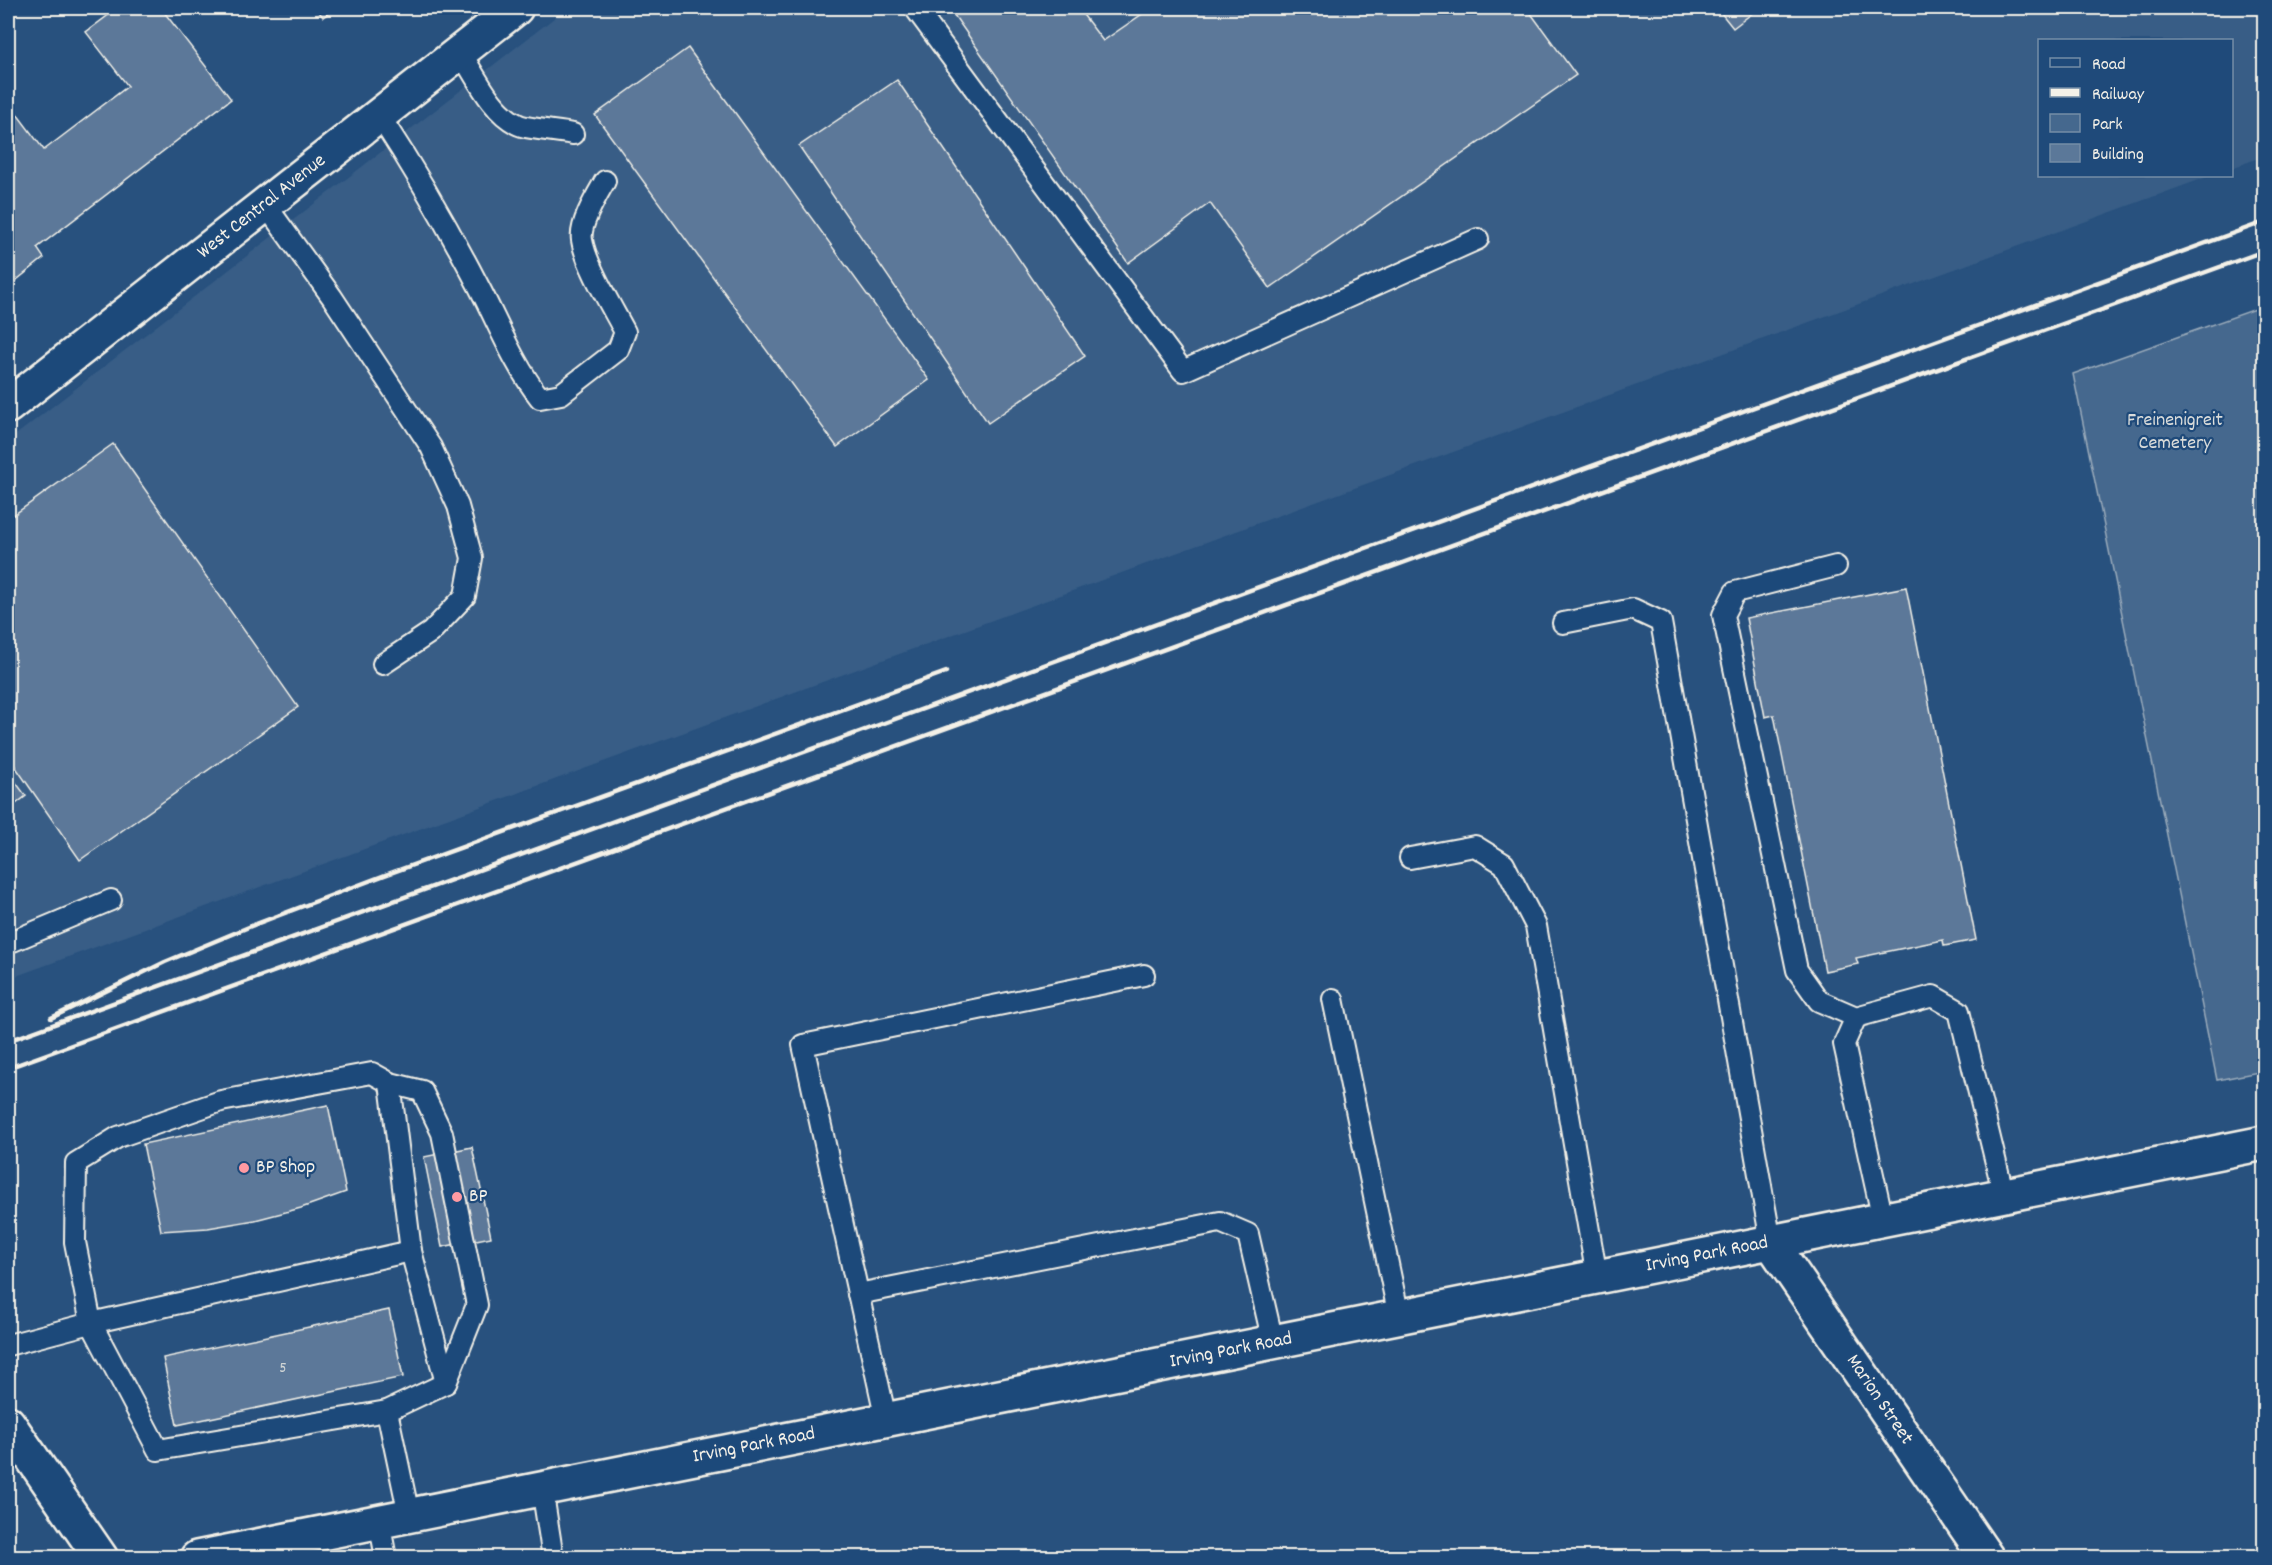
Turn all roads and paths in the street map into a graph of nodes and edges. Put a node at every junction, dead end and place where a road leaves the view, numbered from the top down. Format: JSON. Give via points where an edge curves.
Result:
{"nodes":[{"id":1,"x":516,"y":8,"type":"edge"},
{"id":2,"x":915,"y":8,"type":"edge"},
{"id":3,"x":460,"y":52,"type":"junction"},
{"id":4,"x":379,"y":115,"type":"junction"},
{"id":5,"x":573,"y":134,"type":"dead end"},
{"id":6,"x":605,"y":181,"type":"dead end"},
{"id":7,"x":265,"y":204,"type":"junction"},
{"id":8,"x":1478,"y":239,"type":"dead end"},
{"id":9,"x":8,"y":406,"type":"edge"},
{"id":10,"x":1836,"y":566,"type":"dead end"},
{"id":11,"x":1563,"y":623,"type":"dead end"},
{"id":12,"x":383,"y":664,"type":"dead end"},
{"id":13,"x":1410,"y":858,"type":"dead end"},
{"id":14,"x":111,"y":900,"type":"dead end"},
{"id":15,"x":8,"y":943,"type":"edge"},
{"id":16,"x":1144,"y":975,"type":"dead end"},
{"id":17,"x":1333,"y":999,"type":"dead end"},
{"id":18,"x":1856,"y":1017,"type":"junction"},
{"id":19,"x":390,"y":1083,"type":"junction"},
{"id":20,"x":2265,"y":1143,"type":"edge"},
{"id":21,"x":2004,"y":1196,"type":"junction"},
{"id":22,"x":1883,"y":1220,"type":"junction"},
{"id":23,"x":1771,"y":1242,"type":"junction"},
{"id":24,"x":411,"y":1251,"type":"junction"},
{"id":25,"x":1597,"y":1277,"type":"junction"},
{"id":26,"x":858,"y":1294,"type":"junction"},
{"id":27,"x":1399,"y":1317,"type":"junction"},
{"id":28,"x":91,"y":1323,"type":"junction"},
{"id":29,"x":1273,"y":1342,"type":"junction"},
{"id":30,"x":8,"y":1345,"type":"edge"},
{"id":31,"x":446,"y":1383,"type":"junction"},
{"id":32,"x":387,"y":1411,"type":"junction"},
{"id":33,"x":886,"y":1419,"type":"junction"},
{"id":34,"x":8,"y":1424,"type":"edge"},
{"id":35,"x":542,"y":1488,"type":"junction"},
{"id":36,"x":394,"y":1518,"type":"junction"},
{"id":37,"x":101,"y":1557,"type":"edge"},
{"id":38,"x":196,"y":1557,"type":"edge"},
{"id":39,"x":386,"y":1557,"type":"edge"},
{"id":40,"x":553,"y":1557,"type":"edge"},
{"id":41,"x":1986,"y":1557,"type":"edge"}],
"edges":[{"from":1,"to":3,"type":"main road","name":"West Central Avenue"},
{"from":2,"to":8,"type":"lane","via":[[1183,371]]},
{"from":3,"to":4,"type":"main road","name":"West Central Avenue"},
{"from":3,"to":5,"type":"lane","via":[[497,109],[519,125]]},
{"from":4,"to":6,"type":"lane","via":[[427,190],[521,374],[540,398],[561,394],[618,350],[625,332],[581,239],[588,211]]},
{"from":4,"to":7,"type":"main road","name":"West Central Avenue"},
{"from":7,"to":9,"type":"main road","name":"West Central Avenue"},
{"from":7,"to":12,"type":"lane","via":[[333,297],[431,447],[458,506],[472,558],[465,596],[430,632]]},
{"from":10,"to":18,"type":"lane","via":[[1735,592],[1723,615],[1797,970],[1820,1001]]},
{"from":11,"to":23,"type":"lane","via":[[1633,609],[1660,622]]},
{"from":13,"to":25,"type":"lane","via":[[1475,846],[1504,864],[1536,926]]},
{"from":14,"to":15,"type":"lane"},
{"from":16,"to":26,"type":"lane","via":[[803,1045]]},
{"from":17,"to":27,"type":"lane"},
{"from":18,"to":21,"type":"lane","via":[[1933,996],[1959,1011]]},
{"from":18,"to":22,"type":"lane","via":[[1844,1044]]},
{"from":19,"to":24,"type":"lane"},
{"from":19,"to":28,"type":"lane","via":[[372,1073],[221,1101],[118,1137],[76,1162],[75,1242]]},
{"from":19,"to":31,"type":"lane","via":[[422,1091],[442,1132],[477,1305]]},
{"from":20,"to":21,"type":"main road","name":"Irving Park Road"},
{"from":21,"to":22,"type":"main road","name":"Irving Park Road"},
{"from":22,"to":23,"type":"main road","name":"Irving Park Road"},
{"from":23,"to":25,"type":"main road","name":"Irving Park Road"},
{"from":23,"to":41,"type":"main road","name":"Marion Street"},
{"from":24,"to":28,"type":"lane"},
{"from":24,"to":31,"type":"lane"},
{"from":25,"to":27,"type":"main road","name":"Irving Park Road"},
{"from":26,"to":29,"type":"lane","via":[[1220,1222],[1248,1234]]},
{"from":26,"to":33,"type":"lane"},
{"from":27,"to":29,"type":"main road","name":"Irving Park Road"},
{"from":28,"to":30,"type":"lane"},
{"from":28,"to":32,"type":"lane","via":[[158,1450]]},
{"from":29,"to":33,"type":"main road","name":"Irving Park Road"},
{"from":31,"to":32,"type":"lane"},
{"from":32,"to":36,"type":"lane"},
{"from":33,"to":35,"type":"main road","name":"Irving Park Road"},
{"from":34,"to":37,"type":"main road"},
{"from":35,"to":36,"type":"main road","name":"Irving Park Road"},
{"from":35,"to":40,"type":"lane"},
{"from":36,"to":38,"type":"main road","name":"Irving Park Road"},
{"from":36,"to":39,"type":"lane"}]}
